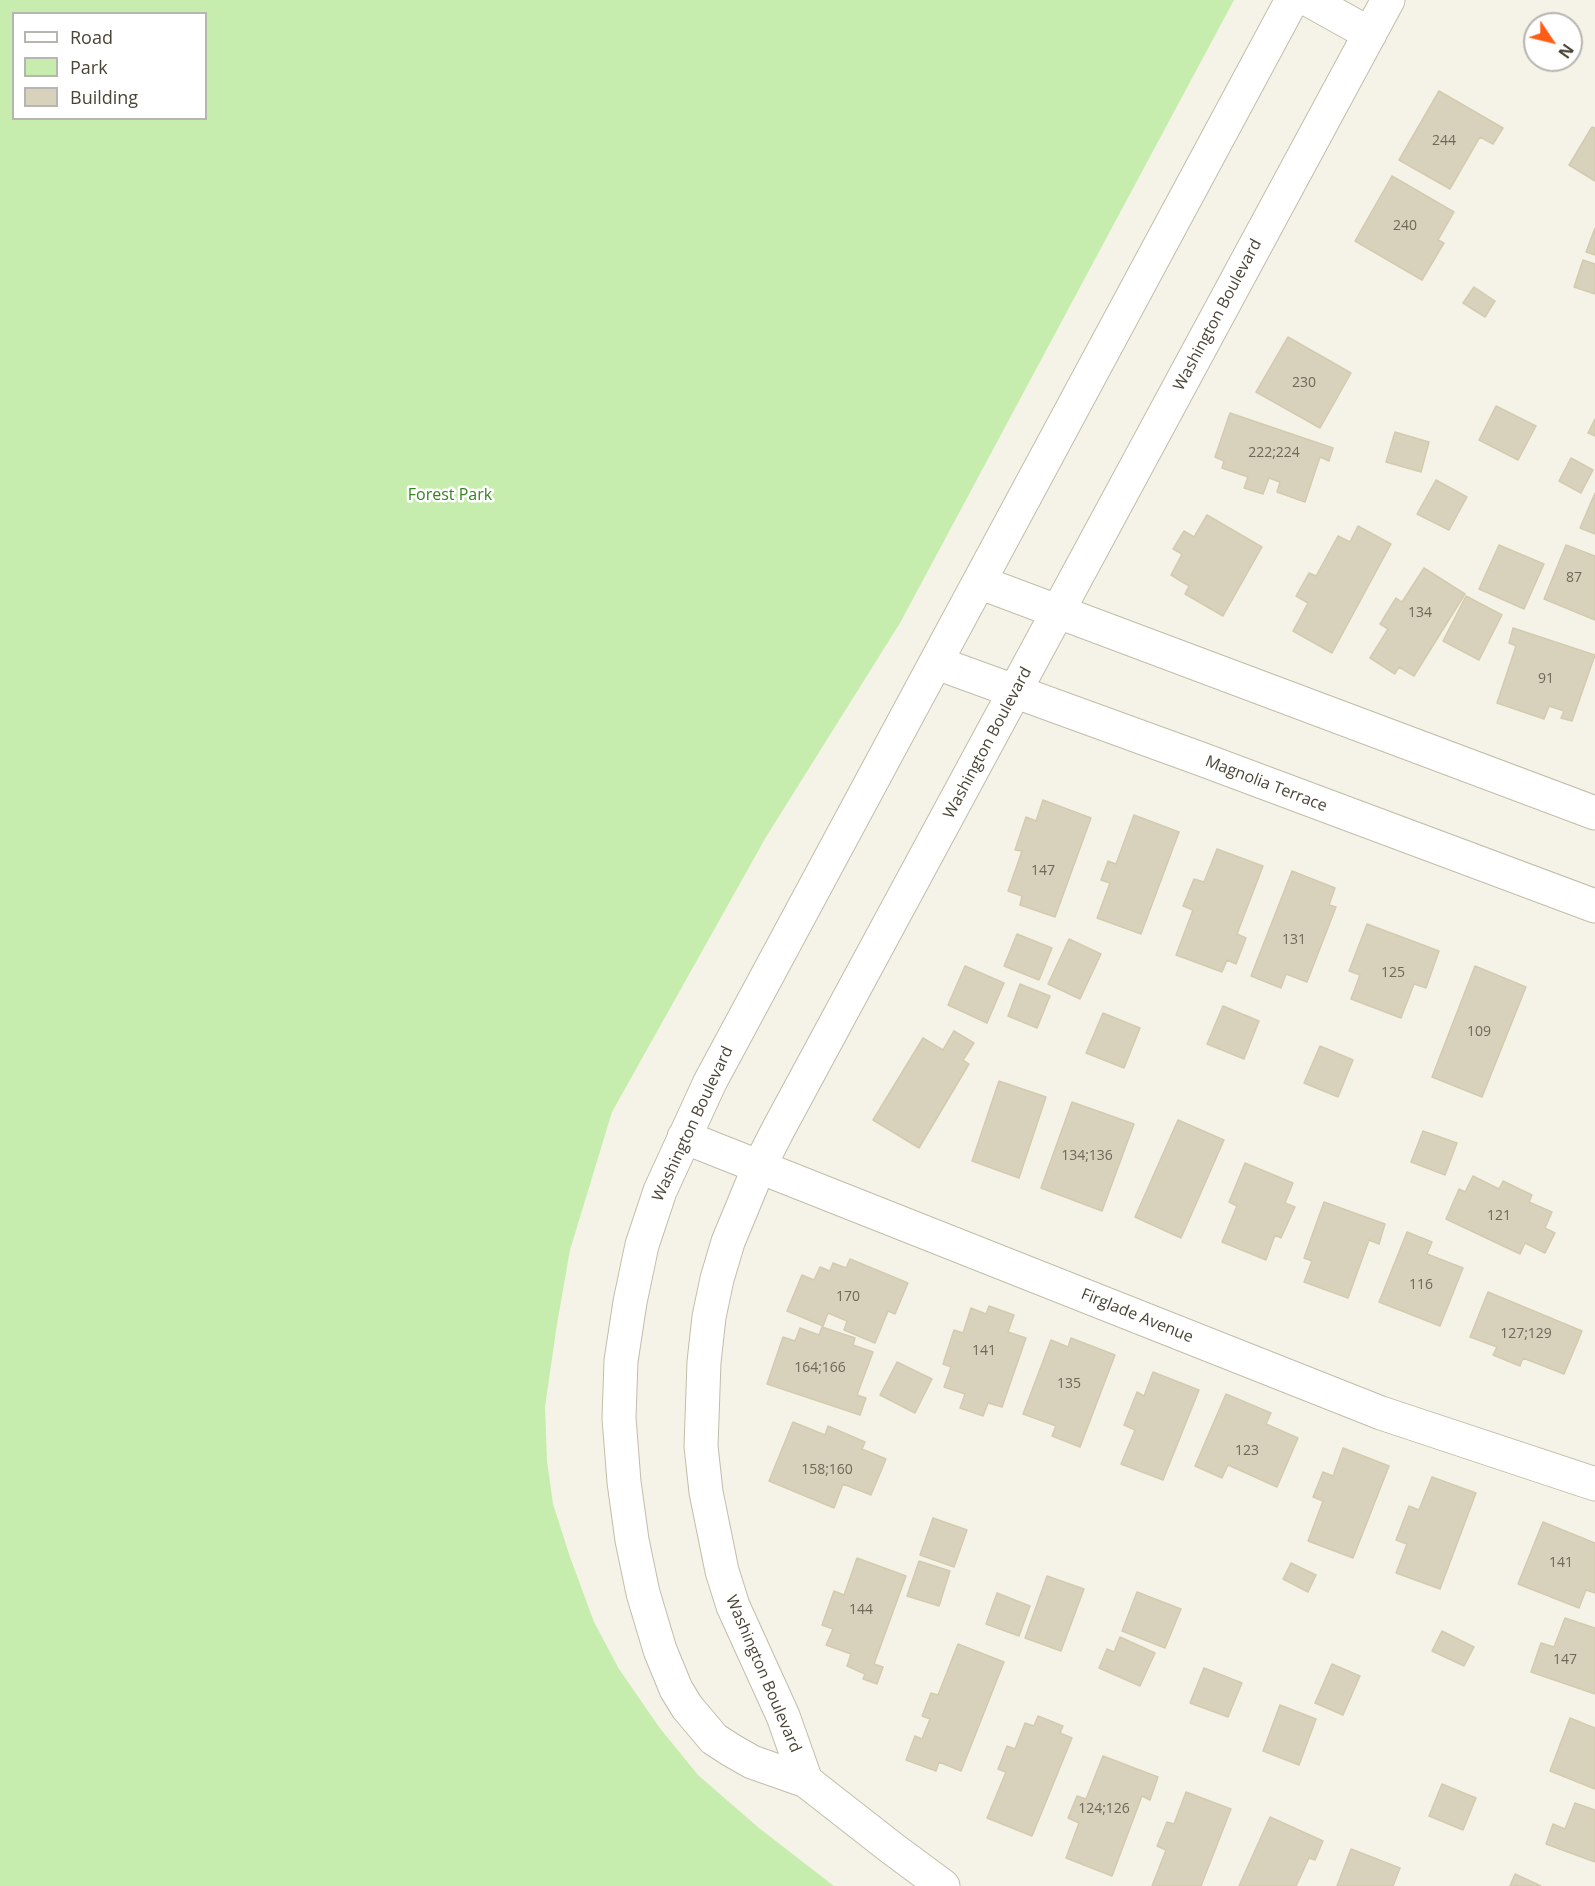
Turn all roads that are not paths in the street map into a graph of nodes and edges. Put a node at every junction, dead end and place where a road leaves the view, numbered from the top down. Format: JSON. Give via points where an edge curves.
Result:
{"nodes":[{"id":1,"x":1292,"y":0,"type":"edge"},
{"id":2,"x":1309,"y":0,"type":"edge"},
{"id":3,"x":1388,"y":0,"type":"edge"},
{"id":4,"x":1370,"y":34,"type":"junction"},
{"id":5,"x":979,"y":582,"type":"junction"},
{"id":6,"x":1058,"y":611,"type":"junction"},
{"id":7,"x":937,"y":663,"type":"junction"},
{"id":8,"x":1016,"y":691,"type":"junction"},
{"id":9,"x":1595,"y":813,"type":"edge"},
{"id":10,"x":1595,"y":906,"type":"edge"},
{"id":11,"x":684,"y":1137,"type":"junction"},
{"id":12,"x":759,"y":1167,"type":"junction"},
{"id":13,"x":1595,"y":1484,"type":"edge"},
{"id":14,"x":806,"y":1780,"type":"junction"},
{"id":15,"x":943,"y":1886,"type":"edge"}],
"edges":[{"from":1,"to":5,"type":"street","name":"Washington Boulevard"},
{"from":2,"to":4,"type":"street"},
{"from":3,"to":4,"type":"street","name":"Washington Boulevard"},
{"from":4,"to":6,"type":"street","name":"Washington Boulevard"},
{"from":5,"to":6,"type":"street"},
{"from":5,"to":7,"type":"street","name":"Washington Boulevard"},
{"from":6,"to":8,"type":"street","name":"Washington Boulevard"},
{"from":6,"to":9,"type":"street"},
{"from":7,"to":8,"type":"street","name":"Magnolia Terrace"},
{"from":7,"to":11,"type":"street","name":"Washington Boulevard"},
{"from":8,"to":10,"type":"street","name":"Magnolia Terrace"},
{"from":8,"to":12,"type":"street","name":"Washington Boulevard"},
{"from":11,"to":12,"type":"street","name":"Firglade Avenue"},
{"from":11,"to":14,"type":"street","name":"Washington Boulevard","via":[[642,1245],[621,1361],[619,1418],[632,1539],[657,1641],[687,1707],[714,1738],[731,1750]]},
{"from":12,"to":13,"type":"street","name":"Firglade Avenue","via":[[1380,1413]]},
{"from":12,"to":14,"type":"street","name":"Washington Boulevard","via":[[728,1242],[709,1317],[701,1446],[707,1502],[725,1580]]},
{"from":14,"to":15,"type":"street"}]}
